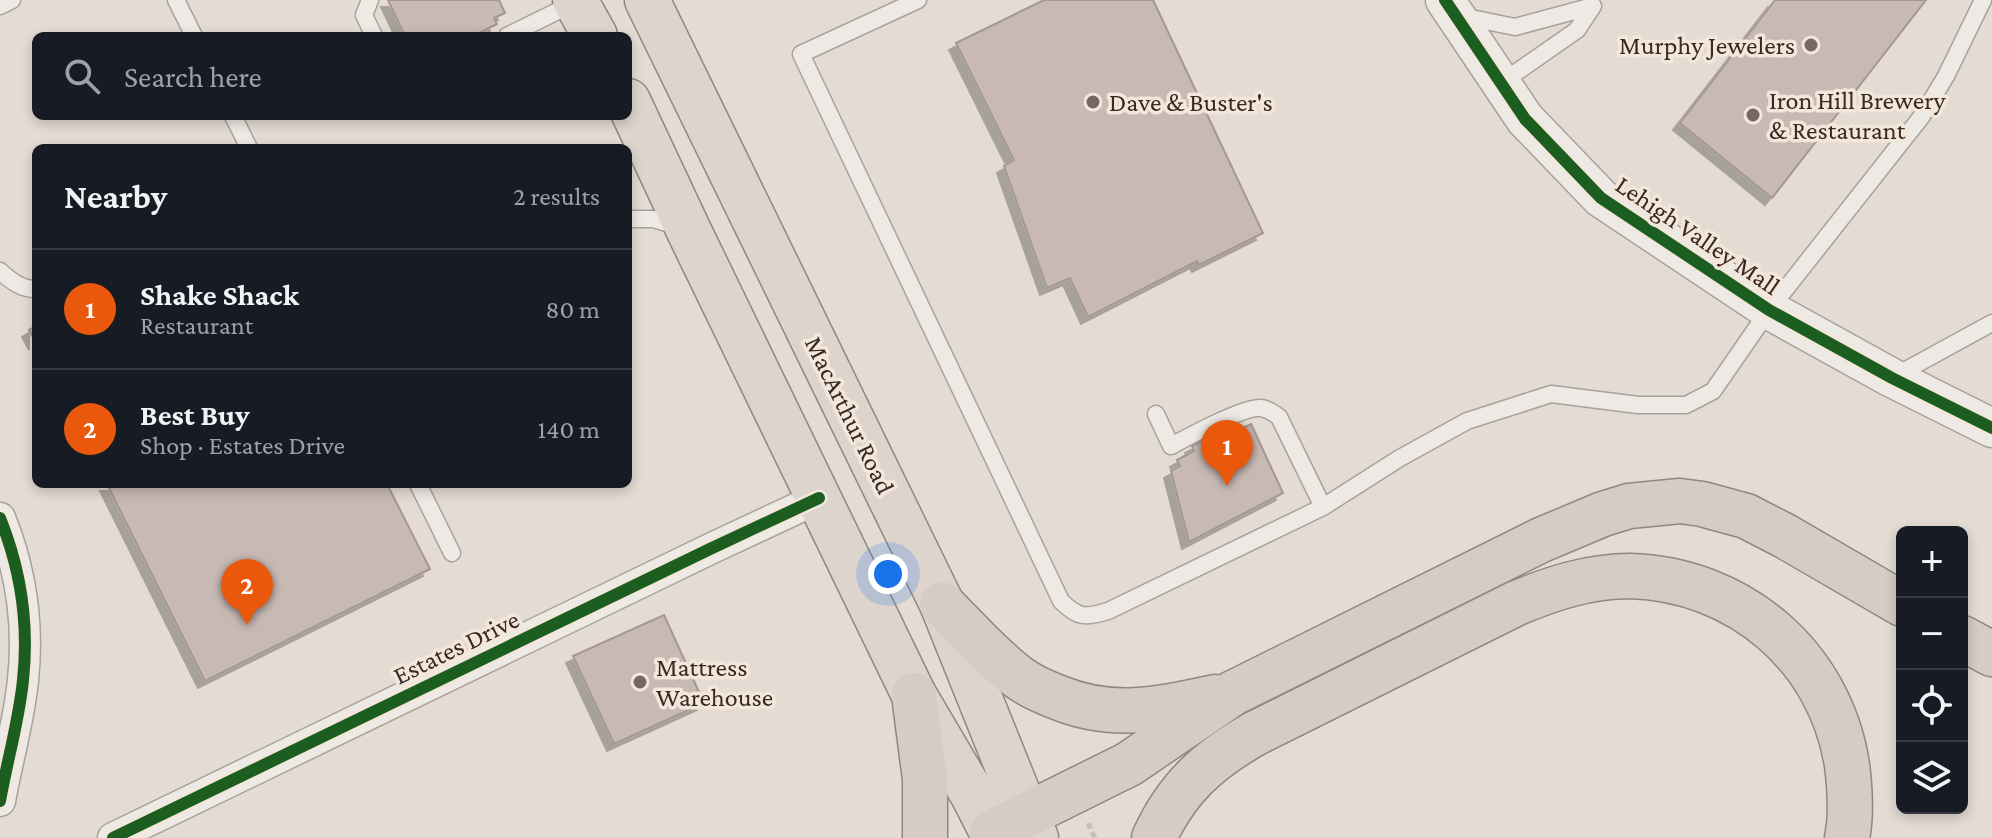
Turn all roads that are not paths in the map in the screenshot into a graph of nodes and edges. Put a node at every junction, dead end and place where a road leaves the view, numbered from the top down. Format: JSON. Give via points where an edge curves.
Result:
{"nodes":[{"id":1,"x":12,"y":0,"type":"edge"},
{"id":2,"x":176,"y":0,"type":"edge"},
{"id":3,"x":370,"y":0,"type":"edge"},
{"id":4,"x":918,"y":0,"type":"edge"},
{"id":5,"x":1983,"y":0,"type":"edge"},
{"id":6,"x":0,"y":6,"type":"edge"},
{"id":7,"x":1450,"y":7,"type":"edge"},
{"id":8,"x":657,"y":8,"type":"edge"},
{"id":9,"x":582,"y":13,"type":"edge"},
{"id":10,"x":192,"y":32,"type":"edge"},
{"id":11,"x":372,"y":32,"type":"edge"},
{"id":12,"x":520,"y":32,"type":"edge"},
{"id":13,"x":1501,"y":83,"type":"junction"},
{"id":14,"x":235,"y":120,"type":"edge"},
{"id":15,"x":631,"y":120,"type":"edge"},
{"id":16,"x":247,"y":144,"type":"edge"},
{"id":17,"x":632,"y":219,"type":"edge"},
{"id":18,"x":688,"y":229,"type":"junction"},
{"id":19,"x":0,"y":271,"type":"edge"},
{"id":20,"x":32,"y":290,"type":"edge"},
{"id":21,"x":1769,"y":310,"type":"junction"},
{"id":22,"x":1992,"y":323,"type":"edge"},
{"id":23,"x":1892,"y":378,"type":"junction"},
{"id":24,"x":1156,"y":414,"type":"dead end"},
{"id":25,"x":1992,"y":428,"type":"edge"},
{"id":26,"x":420,"y":488,"type":"edge"},
{"id":27,"x":819,"y":498,"type":"junction"},
{"id":28,"x":1323,"y":507,"type":"junction"},
{"id":29,"x":0,"y":518,"type":"edge"},
{"id":30,"x":452,"y":553,"type":"dead end"},
{"id":31,"x":1896,"y":601,"type":"edge"},
{"id":32,"x":942,"y":604,"type":"junction"},
{"id":33,"x":1968,"y":641,"type":"edge"},
{"id":34,"x":1992,"y":654,"type":"edge"},
{"id":35,"x":1233,"y":693,"type":"junction"},
{"id":36,"x":914,"y":695,"type":"junction"},
{"id":37,"x":0,"y":801,"type":"edge"},
{"id":38,"x":1012,"y":831,"type":"edge"},
{"id":39,"x":113,"y":838,"type":"edge"},
{"id":40,"x":925,"y":838,"type":"edge"},
{"id":41,"x":1154,"y":838,"type":"edge"},
{"id":42,"x":1847,"y":838,"type":"edge"}],
"edges":[{"from":1,"to":6,"type":"lane"},
{"from":2,"to":10,"type":"lane"},
{"from":3,"to":11,"type":"lane","via":[[364,15]]},
{"from":4,"to":28,"type":"lane","via":[[801,54],[1061,601],[1073,614],[1090,617],[1108,611]]},
{"from":5,"to":21,"type":"lane","via":[[1922,116]]},
{"from":7,"to":13,"type":"street","name":"Lehigh Valley Mall"},
{"from":7,"to":13,"type":"lane","via":[[1515,27],[1593,6],[1577,30]]},
{"from":8,"to":32,"type":"highway","name":"MacArthur Road"},
{"from":9,"to":12,"type":"lane"},
{"from":13,"to":21,"type":"street","name":"Lehigh Valley Mall","via":[[1525,119],[1601,198]]},
{"from":14,"to":16,"type":"lane"},
{"from":15,"to":18,"type":"highway"},
{"from":17,"to":18,"type":"lane"},
{"from":18,"to":27,"type":"highway"},
{"from":19,"to":20,"type":"lane","via":[[14,284]]},
{"from":21,"to":23,"type":"street","name":"Lehigh Valley Mall"},
{"from":21,"to":28,"type":"lane","via":[[1713,391],[1686,405],[1551,394],[1467,421]]},
{"from":22,"to":23,"type":"lane"},
{"from":23,"to":25,"type":"street","name":"Lehigh Valley Mall"},
{"from":24,"to":28,"type":"lane","via":[[1171,446],[1245,411],[1270,411],[1279,417]]},
{"from":26,"to":30,"type":"lane"},
{"from":27,"to":36,"type":"highway"},
{"from":27,"to":39,"type":"street","name":"Estates Drive"},
{"from":29,"to":37,"type":"street","via":[[21,587],[26,641]]},
{"from":31,"to":35,"type":"highway","via":[[1746,516],[1680,501],[1629,506],[1551,535]]},
{"from":32,"to":35,"type":"highway","via":[[1020,679],[1068,702],[1122,712]]},
{"from":32,"to":38,"type":"highway","name":"MacArthur Road"},
{"from":33,"to":34,"type":"highway"},
{"from":35,"to":38,"type":"highway","via":[[1129,764]]},
{"from":36,"to":38,"type":"highway","via":[[973,795]]},
{"from":36,"to":40,"type":"highway","via":[[925,779]]},
{"from":41,"to":42,"type":"highway","via":[[1189,782],[1254,734],[1530,598],[1587,580],[1629,576],[1677,582],[1726,600],[1771,629],[1804,661],[1829,702],[1845,752],[1851,802]]}]}
